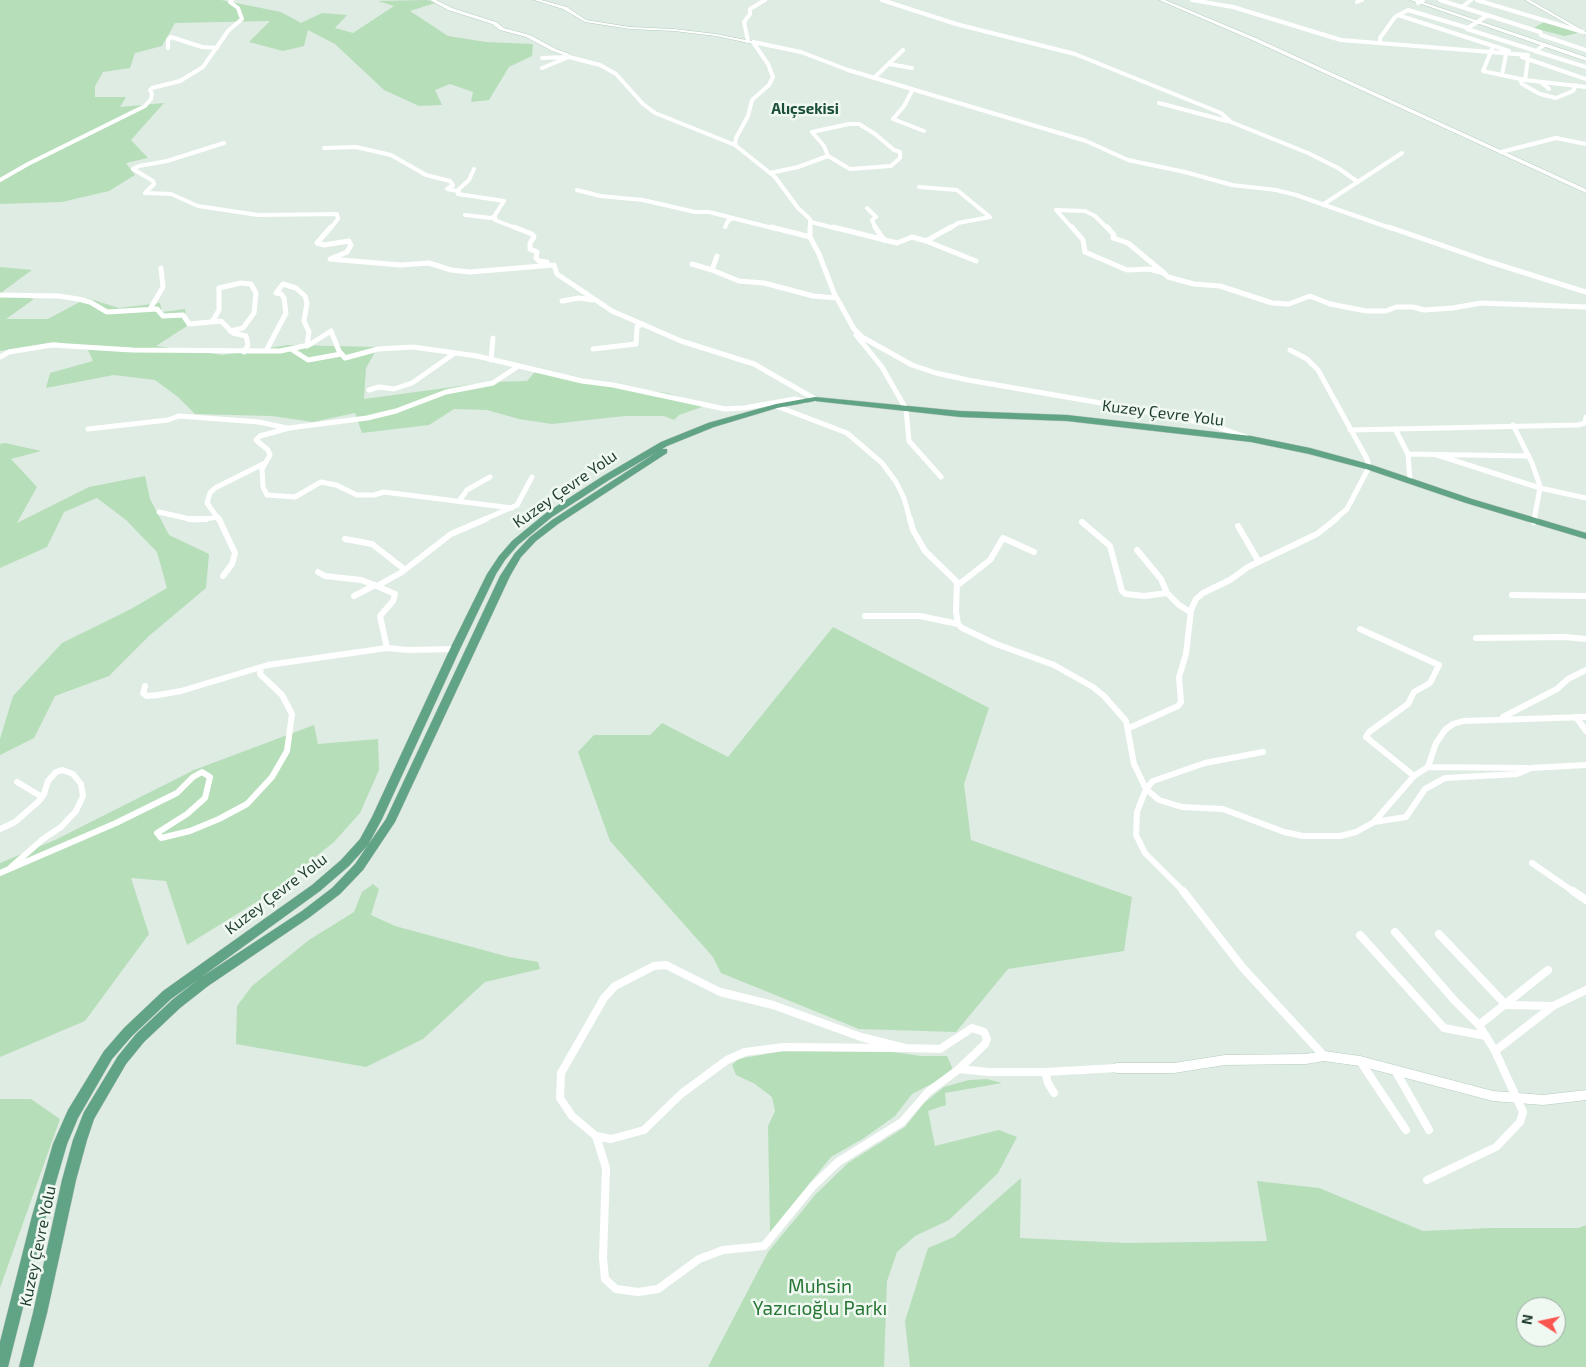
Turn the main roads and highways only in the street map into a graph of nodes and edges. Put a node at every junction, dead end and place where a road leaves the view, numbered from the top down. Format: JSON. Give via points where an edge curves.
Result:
{"nodes":[{"id":1,"x":727,"y":421,"type":"junction"},
{"id":2,"x":1585,"y":536,"type":"edge"},
{"id":3,"x":1,"y":1367,"type":"edge"},
{"id":4,"x":26,"y":1367,"type":"edge"}],
"edges":[{"from":1,"to":2,"type":"main road","name":"Kuzey Çevre Yolu","via":[[776,406],[815,399],[977,415],[1067,418],[1251,439],[1369,467]]},
{"from":1,"to":3,"type":"main road","name":"Kuzey Çevre Yolu","via":[[684,435],[643,455],[529,531],[502,558],[455,649],[364,842],[316,888],[167,995],[108,1055],[88,1086],[60,1144]]},
{"from":1,"to":4,"type":"main road","name":"Kuzey Çevre Yolu","via":[[686,439],[636,468],[533,539],[505,576],[390,822],[359,867],[306,914],[176,1004],[122,1060],[89,1116],[80,1140]]}]}
